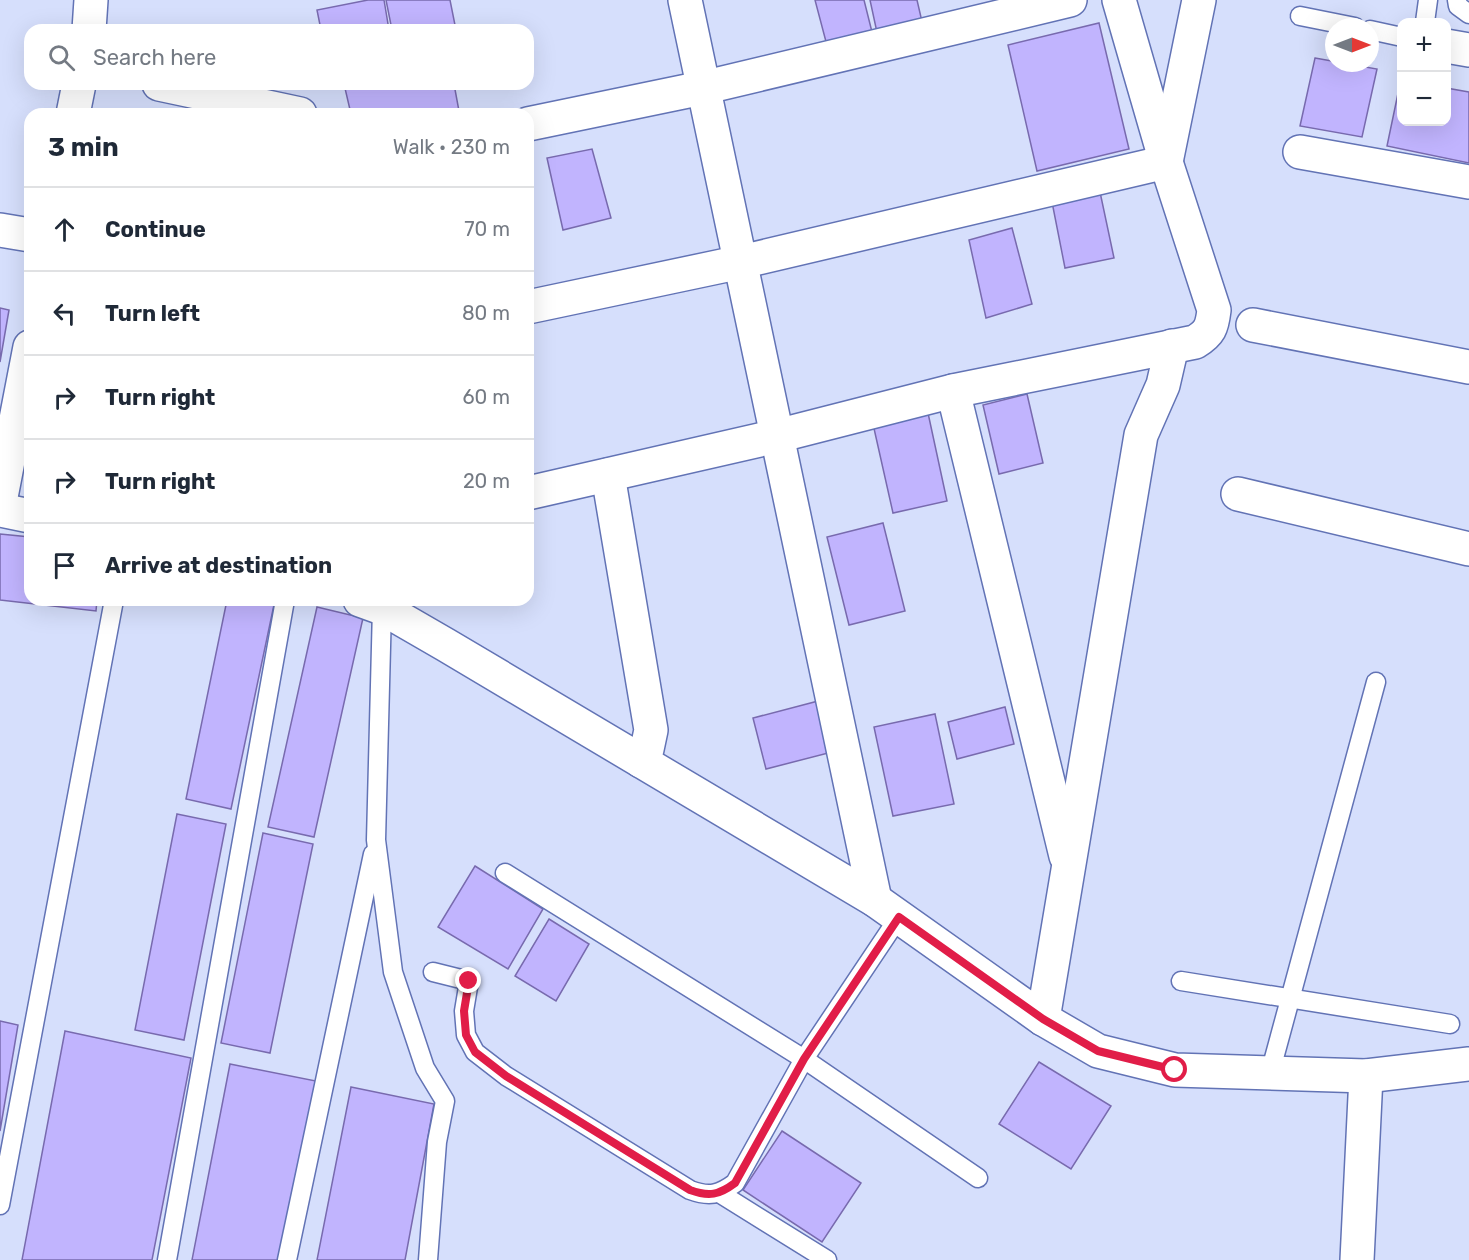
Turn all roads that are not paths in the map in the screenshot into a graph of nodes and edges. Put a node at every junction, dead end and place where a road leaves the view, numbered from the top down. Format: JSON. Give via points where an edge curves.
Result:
{"nodes":[{"id":1,"x":91,"y":0,"type":"edge"},
{"id":2,"x":685,"y":0,"type":"edge"},
{"id":3,"x":1070,"y":0,"type":"edge"},
{"id":4,"x":1119,"y":0,"type":"edge"},
{"id":5,"x":1199,"y":0,"type":"edge"},
{"id":6,"x":1428,"y":0,"type":"edge"},
{"id":7,"x":1457,"y":0,"type":"edge"},
{"id":8,"x":1469,"y":14,"type":"edge"},
{"id":9,"x":1300,"y":16,"type":"dead end"},
{"id":10,"x":1426,"y":18,"type":"edge"},
{"id":11,"x":1325,"y":21,"type":"edge"},
{"id":12,"x":89,"y":24,"type":"edge"},
{"id":13,"x":1379,"y":32,"type":"edge"},
{"id":14,"x":1397,"y":35,"type":"edge"},
{"id":15,"x":1451,"y":47,"type":"edge"},
{"id":16,"x":1469,"y":50,"type":"edge"},
{"id":17,"x":702,"y":88,"type":"junction"},
{"id":18,"x":78,"y":90,"type":"edge"},
{"id":19,"x":187,"y":90,"type":"edge"},
{"id":20,"x":75,"y":108,"type":"edge"},
{"id":21,"x":272,"y":108,"type":"edge"},
{"id":22,"x":534,"y":123,"type":"edge"},
{"id":23,"x":1300,"y":152,"type":"dead end"},
{"id":24,"x":1166,"y":162,"type":"junction"},
{"id":25,"x":1469,"y":182,"type":"edge"},
{"id":26,"x":0,"y":230,"type":"edge"},
{"id":27,"x":24,"y":234,"type":"edge"},
{"id":28,"x":741,"y":262,"type":"junction"},
{"id":29,"x":534,"y":306,"type":"edge"},
{"id":30,"x":1253,"y":325,"type":"dead end"},
{"id":31,"x":1172,"y":346,"type":"junction"},
{"id":32,"x":1469,"y":367,"type":"edge"},
{"id":33,"x":24,"y":372,"type":"edge"},
{"id":34,"x":952,"y":391,"type":"junction"},
{"id":35,"x":17,"y":402,"type":"edge"},
{"id":36,"x":777,"y":436,"type":"junction"},
{"id":37,"x":608,"y":475,"type":"junction"},
{"id":38,"x":534,"y":492,"type":"edge"},
{"id":39,"x":1238,"y":494,"type":"dead end"},
{"id":40,"x":0,"y":502,"type":"edge"},
{"id":41,"x":0,"y":510,"type":"edge"},
{"id":42,"x":24,"y":515,"type":"edge"},
{"id":43,"x":1469,"y":549,"type":"edge"},
{"id":44,"x":113,"y":606,"type":"edge"},
{"id":45,"x":284,"y":606,"type":"edge"},
{"id":46,"x":374,"y":606,"type":"edge"},
{"id":47,"x":379,"y":606,"type":"edge"},
{"id":48,"x":1376,"y":682,"type":"dead end"},
{"id":49,"x":641,"y":761,"type":"junction"},
{"id":50,"x":376,"y":840,"type":"junction"},
{"id":51,"x":1069,"y":869,"type":"junction"},
{"id":52,"x":504,"y":873,"type":"dead end"},
{"id":53,"x":887,"y":909,"type":"junction"},
{"id":54,"x":433,"y":972,"type":"dead end"},
{"id":55,"x":1181,"y":981,"type":"dead end"},
{"id":56,"x":1291,"y":998,"type":"junction"},
{"id":57,"x":1043,"y":1019,"type":"junction"},
{"id":58,"x":1450,"y":1024,"type":"dead end"},
{"id":59,"x":804,"y":1059,"type":"junction"},
{"id":60,"x":1469,"y":1064,"type":"edge"},
{"id":61,"x":1270,"y":1073,"type":"junction"},
{"id":62,"x":1366,"y":1076,"type":"junction"},
{"id":63,"x":978,"y":1178,"type":"dead end"},
{"id":64,"x":721,"y":1194,"type":"junction"},
{"id":65,"x":0,"y":1205,"type":"edge"},
{"id":66,"x":167,"y":1260,"type":"edge"},
{"id":67,"x":286,"y":1260,"type":"edge"},
{"id":68,"x":428,"y":1260,"type":"edge"},
{"id":69,"x":827,"y":1260,"type":"edge"},
{"id":70,"x":1357,"y":1260,"type":"edge"}],
"edges":[{"from":1,"to":12,"type":"street"},
{"from":2,"to":17,"type":"street"},
{"from":3,"to":17,"type":"street"},
{"from":4,"to":24,"type":"street"},
{"from":5,"to":24,"type":"street"},
{"from":6,"to":10,"type":"lane"},
{"from":7,"to":8,"type":"lane","via":[[1458,6]]},
{"from":9,"to":11,"type":"lane"},
{"from":13,"to":14,"type":"lane"},
{"from":15,"to":16,"type":"street"},
{"from":17,"to":22,"type":"street"},
{"from":17,"to":28,"type":"street"},
{"from":18,"to":20,"type":"street"},
{"from":19,"to":21,"type":"street"},
{"from":23,"to":25,"type":"street"},
{"from":24,"to":28,"type":"street"},
{"from":24,"to":31,"type":"street","via":[[1214,310],[1207,335],[1195,342]]},
{"from":26,"to":27,"type":"street"},
{"from":28,"to":29,"type":"street"},
{"from":28,"to":36,"type":"street"},
{"from":30,"to":32,"type":"street"},
{"from":31,"to":34,"type":"street"},
{"from":31,"to":51,"type":"street","via":[[1163,385],[1141,435]]},
{"from":33,"to":35,"type":"street"},
{"from":34,"to":36,"type":"street"},
{"from":34,"to":51,"type":"street"},
{"from":35,"to":40,"type":"street"},
{"from":36,"to":37,"type":"street"},
{"from":36,"to":53,"type":"street"},
{"from":37,"to":38,"type":"street"},
{"from":37,"to":49,"type":"street","via":[[651,730]]},
{"from":39,"to":43,"type":"street"},
{"from":41,"to":42,"type":"street"},
{"from":44,"to":65,"type":"lane"},
{"from":45,"to":66,"type":"lane"},
{"from":46,"to":50,"type":"lane"},
{"from":47,"to":49,"type":"street"},
{"from":48,"to":56,"type":"lane"},
{"from":49,"to":53,"type":"street"},
{"from":50,"to":67,"type":"lane"},
{"from":50,"to":68,"type":"lane","via":[[393,972],[425,1068],[445,1101],[437,1142]]},
{"from":51,"to":57,"type":"street"},
{"from":52,"to":59,"type":"lane"},
{"from":53,"to":57,"type":"street"},
{"from":53,"to":59,"type":"lane"},
{"from":54,"to":64,"type":"lane","via":[[469,981],[464,1011],[466,1035],[475,1052],[506,1076],[690,1190],[704,1195]]},
{"from":55,"to":56,"type":"lane"},
{"from":56,"to":58,"type":"lane"},
{"from":56,"to":61,"type":"lane"},
{"from":57,"to":61,"type":"street","via":[[1098,1051],[1175,1070]]},
{"from":59,"to":63,"type":"lane"},
{"from":59,"to":64,"type":"lane","via":[[735,1183]]},
{"from":60,"to":62,"type":"street"},
{"from":61,"to":62,"type":"street"},
{"from":62,"to":70,"type":"street"},
{"from":64,"to":69,"type":"lane"}]}
